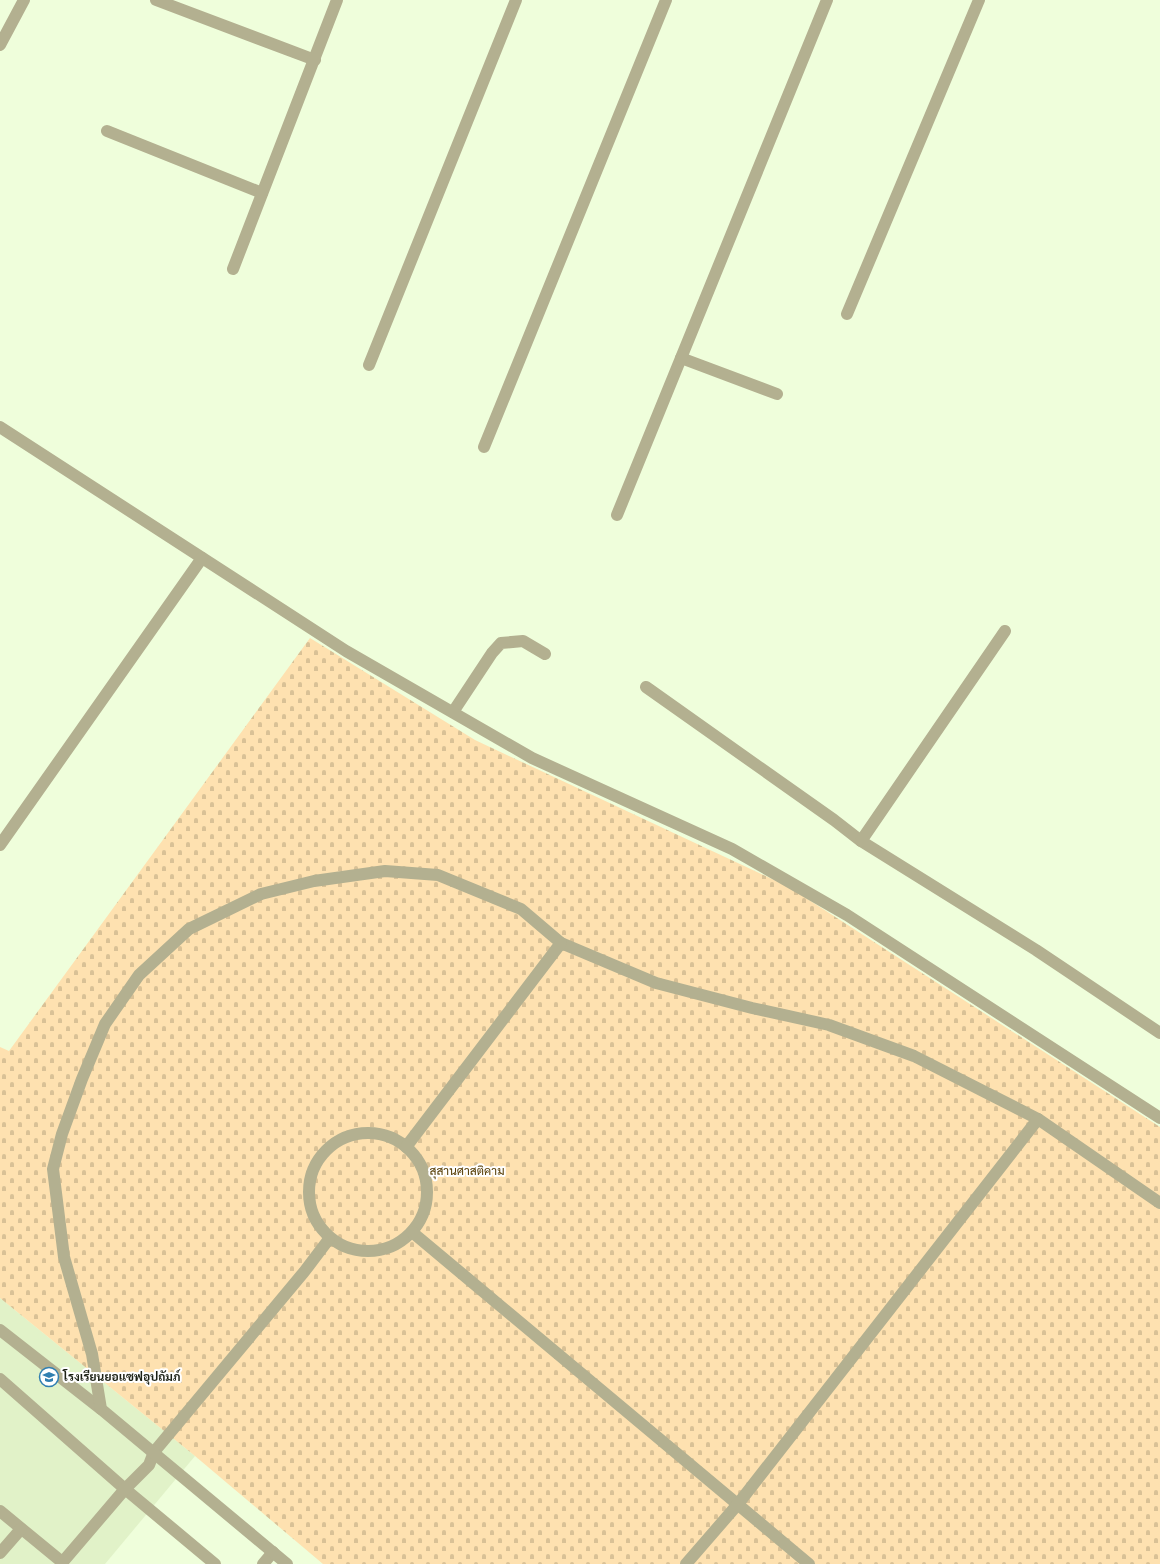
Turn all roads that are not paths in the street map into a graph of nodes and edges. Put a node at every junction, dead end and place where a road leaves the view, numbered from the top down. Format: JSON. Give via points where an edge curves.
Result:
{"nodes":[{"id":1,"x":24,"y":0,"type":"edge"},
{"id":2,"x":156,"y":0,"type":"edge"},
{"id":3,"x":337,"y":0,"type":"edge"},
{"id":4,"x":516,"y":0,"type":"edge"},
{"id":5,"x":666,"y":0,"type":"edge"},
{"id":6,"x":827,"y":0,"type":"edge"},
{"id":7,"x":979,"y":0,"type":"edge"},
{"id":8,"x":0,"y":45,"type":"edge"},
{"id":9,"x":315,"y":60,"type":"junction"},
{"id":10,"x":107,"y":131,"type":"dead end"},
{"id":11,"x":262,"y":193,"type":"junction"},
{"id":12,"x":233,"y":270,"type":"dead end"},
{"id":13,"x":847,"y":314,"type":"dead end"},
{"id":14,"x":681,"y":358,"type":"junction"},
{"id":15,"x":369,"y":365,"type":"dead end"},
{"id":16,"x":777,"y":394,"type":"dead end"},
{"id":17,"x":0,"y":428,"type":"edge"},
{"id":18,"x":484,"y":447,"type":"dead end"},
{"id":19,"x":617,"y":515,"type":"dead end"},
{"id":20,"x":202,"y":558,"type":"junction"},
{"id":21,"x":1005,"y":631,"type":"dead end"},
{"id":22,"x":545,"y":654,"type":"dead end"},
{"id":23,"x":646,"y":687,"type":"dead end"},
{"id":24,"x":452,"y":712,"type":"junction"},
{"id":25,"x":861,"y":841,"type":"junction"},
{"id":26,"x":0,"y":846,"type":"edge"},
{"id":27,"x":561,"y":943,"type":"junction"},
{"id":28,"x":1160,"y":1033,"type":"edge"},
{"id":29,"x":1160,"y":1118,"type":"edge"},
{"id":30,"x":1038,"y":1119,"type":"junction"},
{"id":31,"x":406,"y":1146,"type":"junction"},
{"id":32,"x":1160,"y":1203,"type":"edge"},
{"id":33,"x":412,"y":1232,"type":"junction"},
{"id":34,"x":329,"y":1239,"type":"junction"},
{"id":35,"x":0,"y":1330,"type":"edge"},
{"id":36,"x":0,"y":1378,"type":"edge"},
{"id":37,"x":101,"y":1409,"type":"junction"},
{"id":38,"x":154,"y":1452,"type":"junction"},
{"id":39,"x":125,"y":1489,"type":"junction"},
{"id":40,"x":738,"y":1504,"type":"junction"},
{"id":41,"x":0,"y":1511,"type":"edge"},
{"id":42,"x":21,"y":1529,"type":"junction"},
{"id":43,"x":273,"y":1552,"type":"junction"},
{"id":44,"x":0,"y":1553,"type":"edge"},
{"id":45,"x":61,"y":1563,"type":"edge"},
{"id":46,"x":215,"y":1564,"type":"edge"},
{"id":47,"x":263,"y":1564,"type":"edge"},
{"id":48,"x":287,"y":1564,"type":"edge"},
{"id":49,"x":686,"y":1564,"type":"edge"},
{"id":50,"x":809,"y":1564,"type":"edge"}],
"edges":[{"from":1,"to":8,"type":"street"},
{"from":2,"to":9,"type":"street"},
{"from":3,"to":9,"type":"street"},
{"from":4,"to":15,"type":"street"},
{"from":5,"to":18,"type":"street"},
{"from":6,"to":14,"type":"street"},
{"from":7,"to":13,"type":"street"},
{"from":9,"to":11,"type":"street"},
{"from":10,"to":11,"type":"street"},
{"from":11,"to":12,"type":"street"},
{"from":14,"to":16,"type":"street"},
{"from":14,"to":19,"type":"street"},
{"from":17,"to":20,"type":"street"},
{"from":20,"to":24,"type":"street","via":[[346,651]]},
{"from":20,"to":26,"type":"street"},
{"from":21,"to":25,"type":"street"},
{"from":22,"to":24,"type":"street","via":[[523,641],[501,644],[492,653]]},
{"from":23,"to":25,"type":"street"},
{"from":24,"to":29,"type":"street","via":[[532,758],[732,849],[848,915]]},
{"from":25,"to":28,"type":"street","via":[[1036,950]]},
{"from":27,"to":30,"type":"street","via":[[656,983],[829,1025],[914,1056]]},
{"from":27,"to":31,"type":"street"},
{"from":27,"to":37,"type":"street","via":[[521,909],[438,875],[385,871],[314,881],[261,894],[189,929],[139,975],[105,1024],[64,1127],[54,1169],[64,1257],[92,1354]]},
{"from":30,"to":32,"type":"street"},
{"from":30,"to":40,"type":"street"},
{"from":31,"to":33,"type":"street","via":[[421,1165],[428,1188],[424,1212]]},
{"from":31,"to":34,"type":"street","via":[[389,1136],[369,1132],[349,1136],[332,1145],[318,1160],[310,1179],[309,1199],[315,1218]]},
{"from":33,"to":34,"type":"street","via":[[397,1244],[379,1251],[360,1251]]},
{"from":33,"to":40,"type":"street"},
{"from":34,"to":38,"type":"street"},
{"from":35,"to":37,"type":"street"},
{"from":36,"to":39,"type":"street"},
{"from":37,"to":38,"type":"street"},
{"from":38,"to":39,"type":"street","via":[[149,1465]]},
{"from":38,"to":43,"type":"street"},
{"from":39,"to":45,"type":"street"},
{"from":39,"to":46,"type":"street"},
{"from":40,"to":49,"type":"street"},
{"from":40,"to":50,"type":"street"},
{"from":41,"to":42,"type":"street"},
{"from":42,"to":44,"type":"street"},
{"from":42,"to":45,"type":"street"},
{"from":43,"to":47,"type":"street"},
{"from":43,"to":48,"type":"street"}]}
